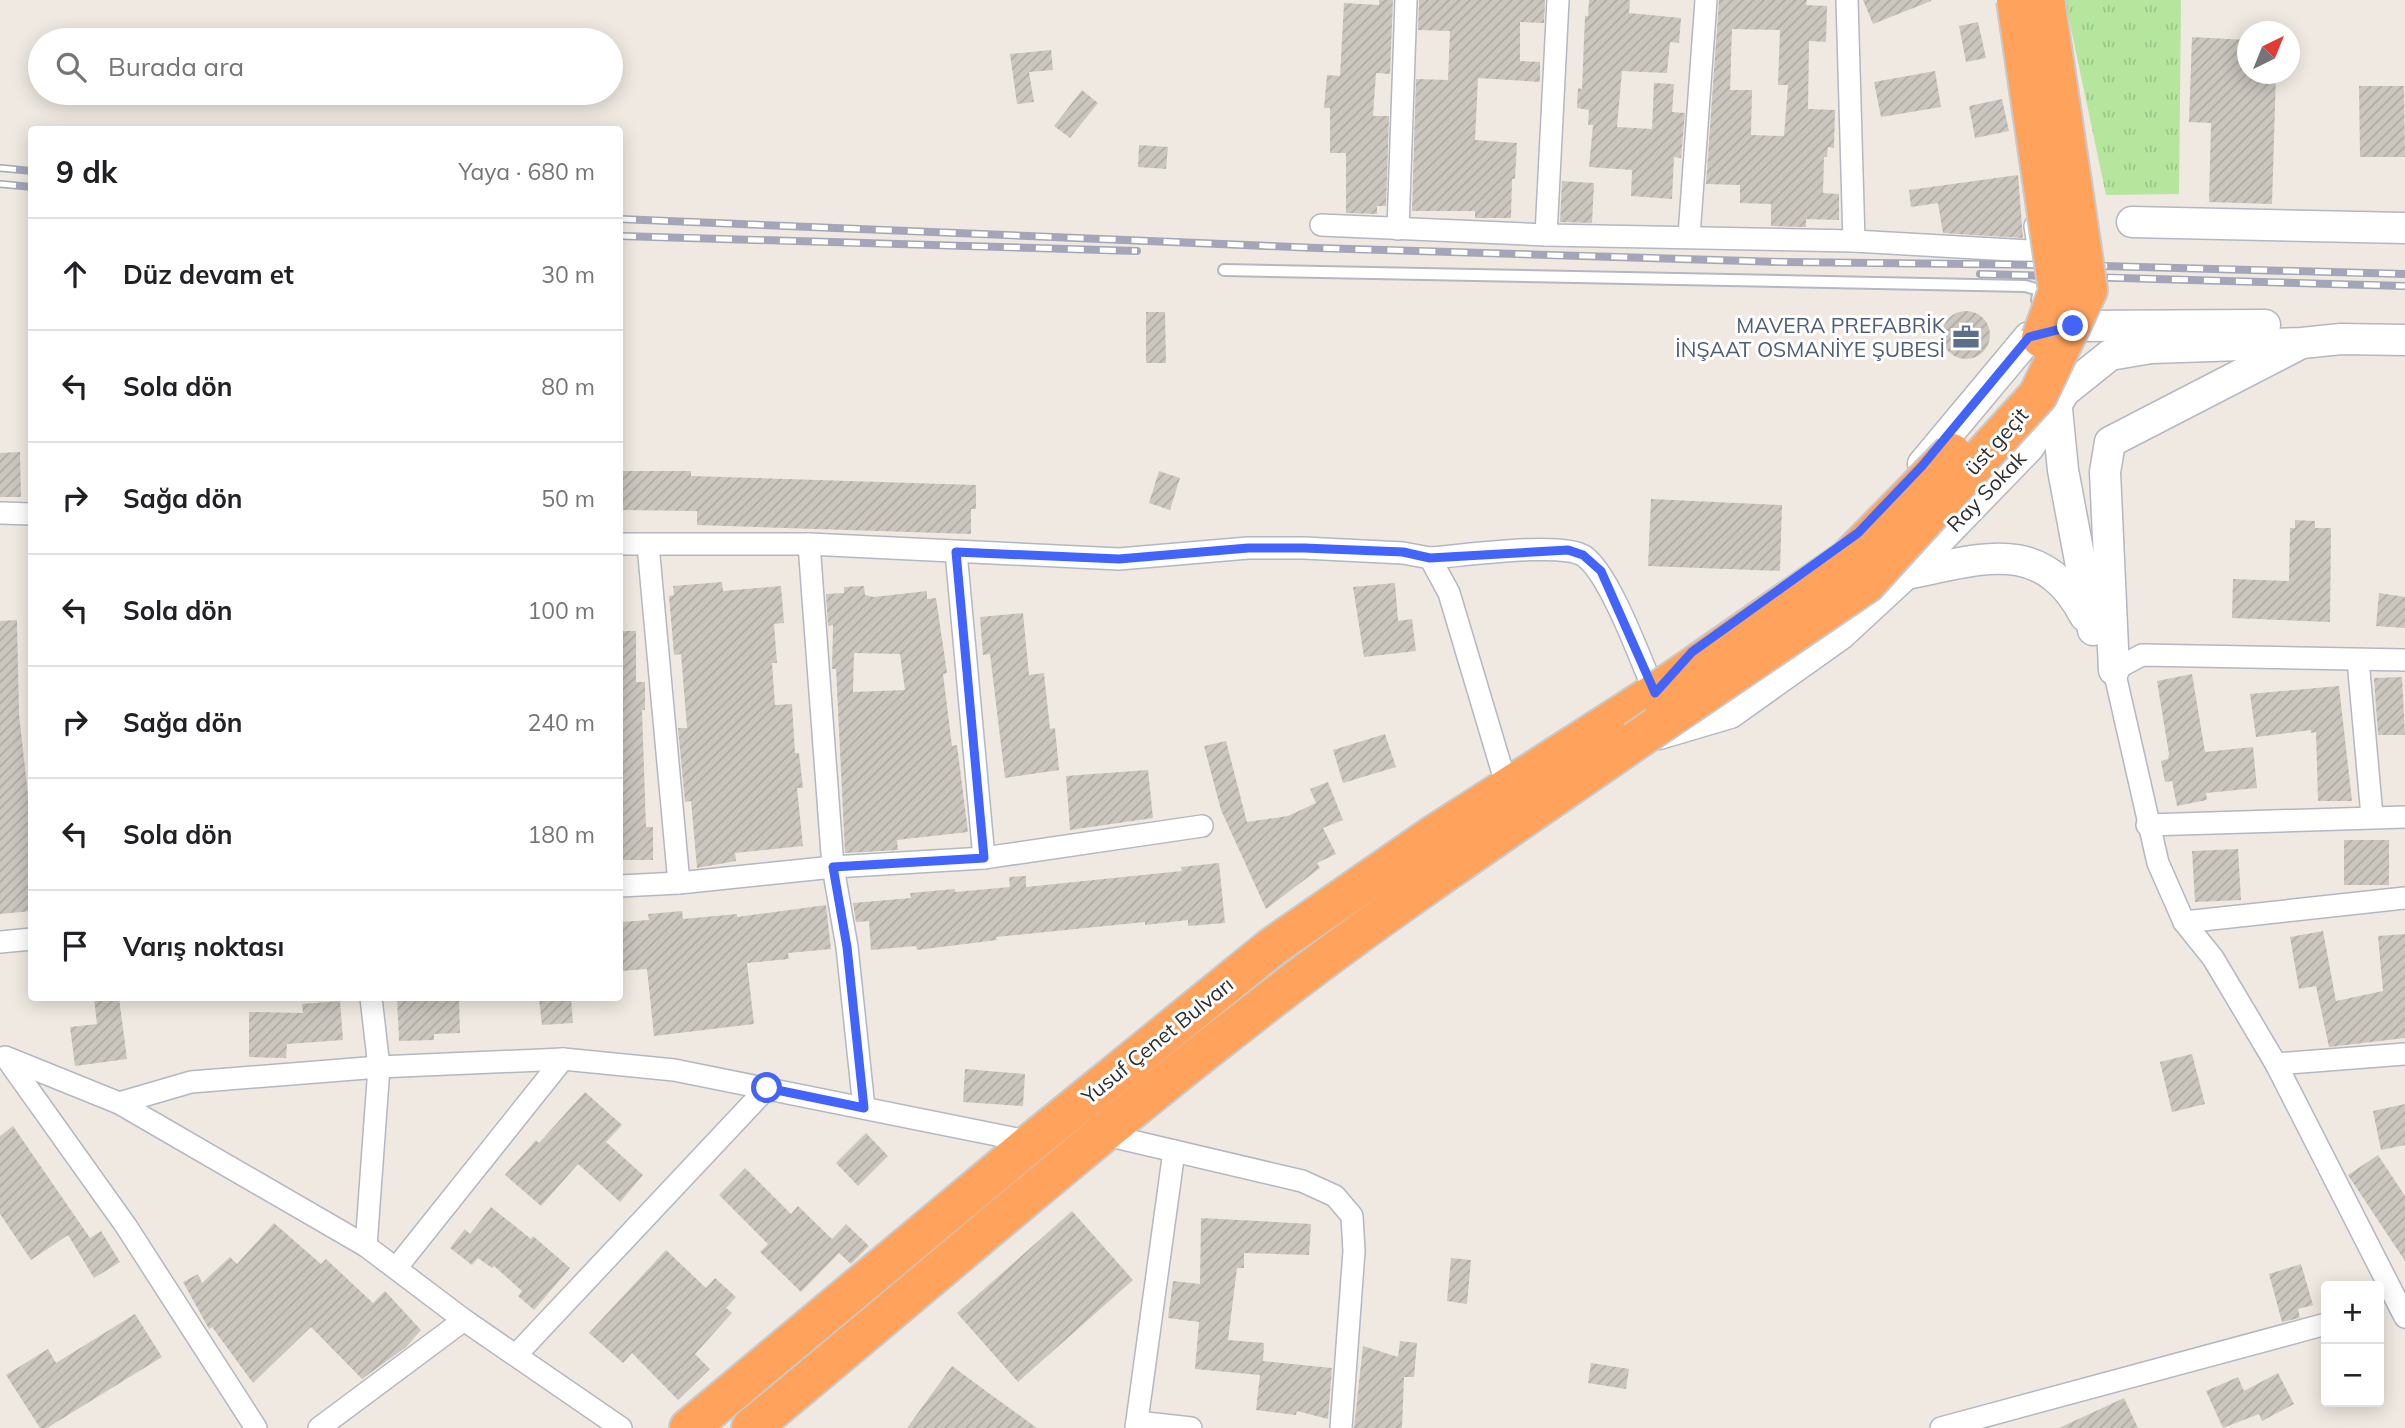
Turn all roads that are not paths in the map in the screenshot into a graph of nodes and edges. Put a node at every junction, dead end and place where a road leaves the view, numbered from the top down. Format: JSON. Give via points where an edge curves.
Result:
{"nodes":[{"id":1,"x":1406,"y":0,"type":"edge"},
{"id":2,"x":1558,"y":0,"type":"edge"},
{"id":3,"x":1706,"y":0,"type":"edge"},
{"id":4,"x":1847,"y":0,"type":"edge"},
{"id":5,"x":2001,"y":0,"type":"edge"},
{"id":6,"x":2015,"y":0,"type":"edge"},
{"id":7,"x":2045,"y":0,"type":"edge"},
{"id":8,"x":2132,"y":222,"type":"dead end"},
{"id":9,"x":1321,"y":225,"type":"dead end"},
{"id":10,"x":2405,"y":228,"type":"edge"},
{"id":11,"x":1398,"y":229,"type":"junction"},
{"id":12,"x":1546,"y":235,"type":"junction"},
{"id":13,"x":1689,"y":236,"type":"junction"},
{"id":14,"x":1854,"y":241,"type":"junction"},
{"id":15,"x":1224,"y":270,"type":"dead end"},
{"id":16,"x":2405,"y":326,"type":"edge"},
{"id":17,"x":2036,"y":327,"type":"junction"},
{"id":18,"x":2405,"y":340,"type":"edge"},
{"id":19,"x":2302,"y":343,"type":"junction"},
{"id":20,"x":2056,"y":405,"type":"junction"},
{"id":21,"x":0,"y":513,"type":"edge"},
{"id":22,"x":28,"y":514,"type":"edge"},
{"id":23,"x":623,"y":544,"type":"edge"},
{"id":24,"x":809,"y":544,"type":"junction"},
{"id":25,"x":649,"y":545,"type":"junction"},
{"id":26,"x":956,"y":552,"type":"junction"},
{"id":27,"x":1430,"y":558,"type":"junction"},
{"id":28,"x":1906,"y":574,"type":"junction"},
{"id":29,"x":2093,"y":630,"type":"junction"},
{"id":30,"x":2358,"y":660,"type":"junction"},
{"id":31,"x":2405,"y":660,"type":"edge"},
{"id":32,"x":2114,"y":670,"type":"junction"},
{"id":33,"x":1655,"y":693,"type":"junction"},
{"id":34,"x":1635,"y":741,"type":"junction"},
{"id":35,"x":1507,"y":787,"type":"junction"},
{"id":36,"x":2372,"y":816,"type":"junction"},
{"id":37,"x":2405,"y":817,"type":"edge"},
{"id":38,"x":2147,"y":825,"type":"junction"},
{"id":39,"x":1202,"y":826,"type":"dead end"},
{"id":40,"x":984,"y":858,"type":"junction"},
{"id":41,"x":833,"y":867,"type":"junction"},
{"id":42,"x":679,"y":883,"type":"junction"},
{"id":43,"x":623,"y":886,"type":"edge"},
{"id":44,"x":2405,"y":898,"type":"edge"},
{"id":45,"x":2183,"y":922,"type":"junction"},
{"id":46,"x":28,"y":939,"type":"edge"},
{"id":47,"x":0,"y":942,"type":"edge"},
{"id":48,"x":371,"y":1001,"type":"edge"},
{"id":49,"x":2405,"y":1054,"type":"edge"},
{"id":50,"x":563,"y":1059,"type":"junction"},
{"id":51,"x":5,"y":1063,"type":"edge"},
{"id":52,"x":2276,"y":1064,"type":"junction"},
{"id":53,"x":379,"y":1067,"type":"junction"},
{"id":54,"x":767,"y":1088,"type":"junction"},
{"id":55,"x":119,"y":1104,"type":"junction"},
{"id":56,"x":864,"y":1108,"type":"junction"},
{"id":57,"x":1101,"y":1135,"type":"junction"},
{"id":58,"x":1032,"y":1142,"type":"junction"},
{"id":59,"x":1174,"y":1152,"type":"junction"},
{"id":60,"x":366,"y":1246,"type":"junction"},
{"id":61,"x":397,"y":1267,"type":"junction"},
{"id":62,"x":2394,"y":1311,"type":"edge"},
{"id":63,"x":464,"y":1320,"type":"junction"},
{"id":64,"x":2321,"y":1325,"type":"edge"},
{"id":65,"x":516,"y":1355,"type":"junction"},
{"id":66,"x":1136,"y":1425,"type":"edge"},
{"id":67,"x":256,"y":1428,"type":"edge"},
{"id":68,"x":319,"y":1428,"type":"edge"},
{"id":69,"x":621,"y":1428,"type":"edge"},
{"id":70,"x":689,"y":1428,"type":"edge"},
{"id":71,"x":751,"y":1428,"type":"edge"},
{"id":72,"x":1191,"y":1428,"type":"edge"},
{"id":73,"x":1341,"y":1428,"type":"edge"},
{"id":74,"x":1941,"y":1428,"type":"edge"}],
"edges":[{"from":1,"to":11,"type":"street"},
{"from":2,"to":12,"type":"street"},
{"from":3,"to":13,"type":"street"},
{"from":4,"to":14,"type":"street"},
{"from":5,"to":14,"type":"street","via":[[2038,246],[2029,251],[1975,250]]},
{"from":6,"to":33,"type":"highway","name":"Yusuf Çenet Bulvarı","bridge":true,"via":[[2058,291],[2027,376],[1847,560]]},
{"from":7,"to":34,"type":"highway","name":"üst geçit","bridge":true,"via":[[2088,290],[2038,394],[1866,584]]},
{"from":8,"to":10,"type":"street"},
{"from":9,"to":11,"type":"street"},
{"from":11,"to":12,"type":"street"},
{"from":12,"to":13,"type":"street"},
{"from":13,"to":14,"type":"street"},
{"from":15,"to":17,"type":"lane","via":[[2025,286],[2039,290]]},
{"from":16,"to":17,"type":"street"},
{"from":17,"to":20,"type":"street"},
{"from":17,"to":33,"type":"street","via":[[1922,466],[1858,533],[1692,652]]},
{"from":18,"to":19,"type":"street","name":"Ray Sokak"},
{"from":19,"to":20,"type":"street","name":"Ray Sokak","via":[[2151,348],[2110,355],[2065,391]]},
{"from":19,"to":32,"type":"street","via":[[2110,442],[2105,472]]},
{"from":20,"to":28,"type":"street","name":"Ray Sokak","via":[[2029,447]]},
{"from":20,"to":29,"type":"street","via":[[2063,470]]},
{"from":21,"to":22,"type":"street"},
{"from":23,"to":25,"type":"street"},
{"from":24,"to":25,"type":"street"},
{"from":24,"to":26,"type":"street"},
{"from":24,"to":41,"type":"street"},
{"from":25,"to":42,"type":"street"},
{"from":26,"to":27,"type":"street","via":[[1119,559],[1290,548],[1403,552]]},
{"from":26,"to":40,"type":"street"},
{"from":27,"to":33,"type":"street","via":[[1547,550],[1583,555],[1601,571]]},
{"from":27,"to":35,"type":"street","via":[[1449,593]]},
{"from":28,"to":29,"type":"street","via":[[2017,558],[2047,569],[2073,591]]},
{"from":28,"to":34,"type":"street","name":"Ray Sokak","via":[[1841,634],[1730,713]]},
{"from":29,"to":32,"type":"street"},
{"from":30,"to":31,"type":"street"},
{"from":30,"to":32,"type":"street","via":[[2142,655]]},
{"from":30,"to":36,"type":"street"},
{"from":32,"to":38,"type":"street"},
{"from":33,"to":35,"type":"highway","name":"Yusuf Çenet Bulvarı"},
{"from":34,"to":57,"type":"highway","name":"Yusuf Çenet Bulvarı","via":[[1330,954]]},
{"from":35,"to":58,"type":"highway","name":"Yusuf Çenet Bulvarı","via":[[1272,947]]},
{"from":36,"to":37,"type":"street"},
{"from":36,"to":38,"type":"street"},
{"from":38,"to":45,"type":"street"},
{"from":39,"to":40,"type":"street"},
{"from":40,"to":41,"type":"street"},
{"from":41,"to":42,"type":"street"},
{"from":41,"to":56,"type":"street","via":[[847,947]]},
{"from":42,"to":43,"type":"street"},
{"from":44,"to":45,"type":"street"},
{"from":45,"to":52,"type":"street","via":[[2213,958]]},
{"from":46,"to":47,"type":"street"},
{"from":48,"to":53,"type":"street"},
{"from":49,"to":52,"type":"street"},
{"from":50,"to":53,"type":"street"},
{"from":50,"to":54,"type":"street","via":[[674,1070]]},
{"from":50,"to":61,"type":"street"},
{"from":51,"to":55,"type":"street"},
{"from":51,"to":67,"type":"street","via":[[126,1226]]},
{"from":52,"to":62,"type":"street"},
{"from":53,"to":55,"type":"street","via":[[191,1082]]},
{"from":53,"to":60,"type":"street"},
{"from":54,"to":56,"type":"street"},
{"from":54,"to":65,"type":"street"},
{"from":55,"to":60,"type":"street"},
{"from":56,"to":58,"type":"street"},
{"from":57,"to":59,"type":"street"},
{"from":57,"to":71,"type":"highway","name":"Yusuf Çenet Bulvarı"},
{"from":58,"to":70,"type":"highway","name":"Yusuf Çenet Bulvarı"},
{"from":59,"to":66,"type":"street"},
{"from":59,"to":73,"type":"street","via":[[1301,1181],[1335,1196],[1352,1216],[1354,1251]]},
{"from":60,"to":61,"type":"street"},
{"from":61,"to":63,"type":"street"},
{"from":63,"to":65,"type":"street"},
{"from":63,"to":68,"type":"street"},
{"from":64,"to":74,"type":"street"},
{"from":65,"to":69,"type":"street"},
{"from":66,"to":72,"type":"street"}]}
